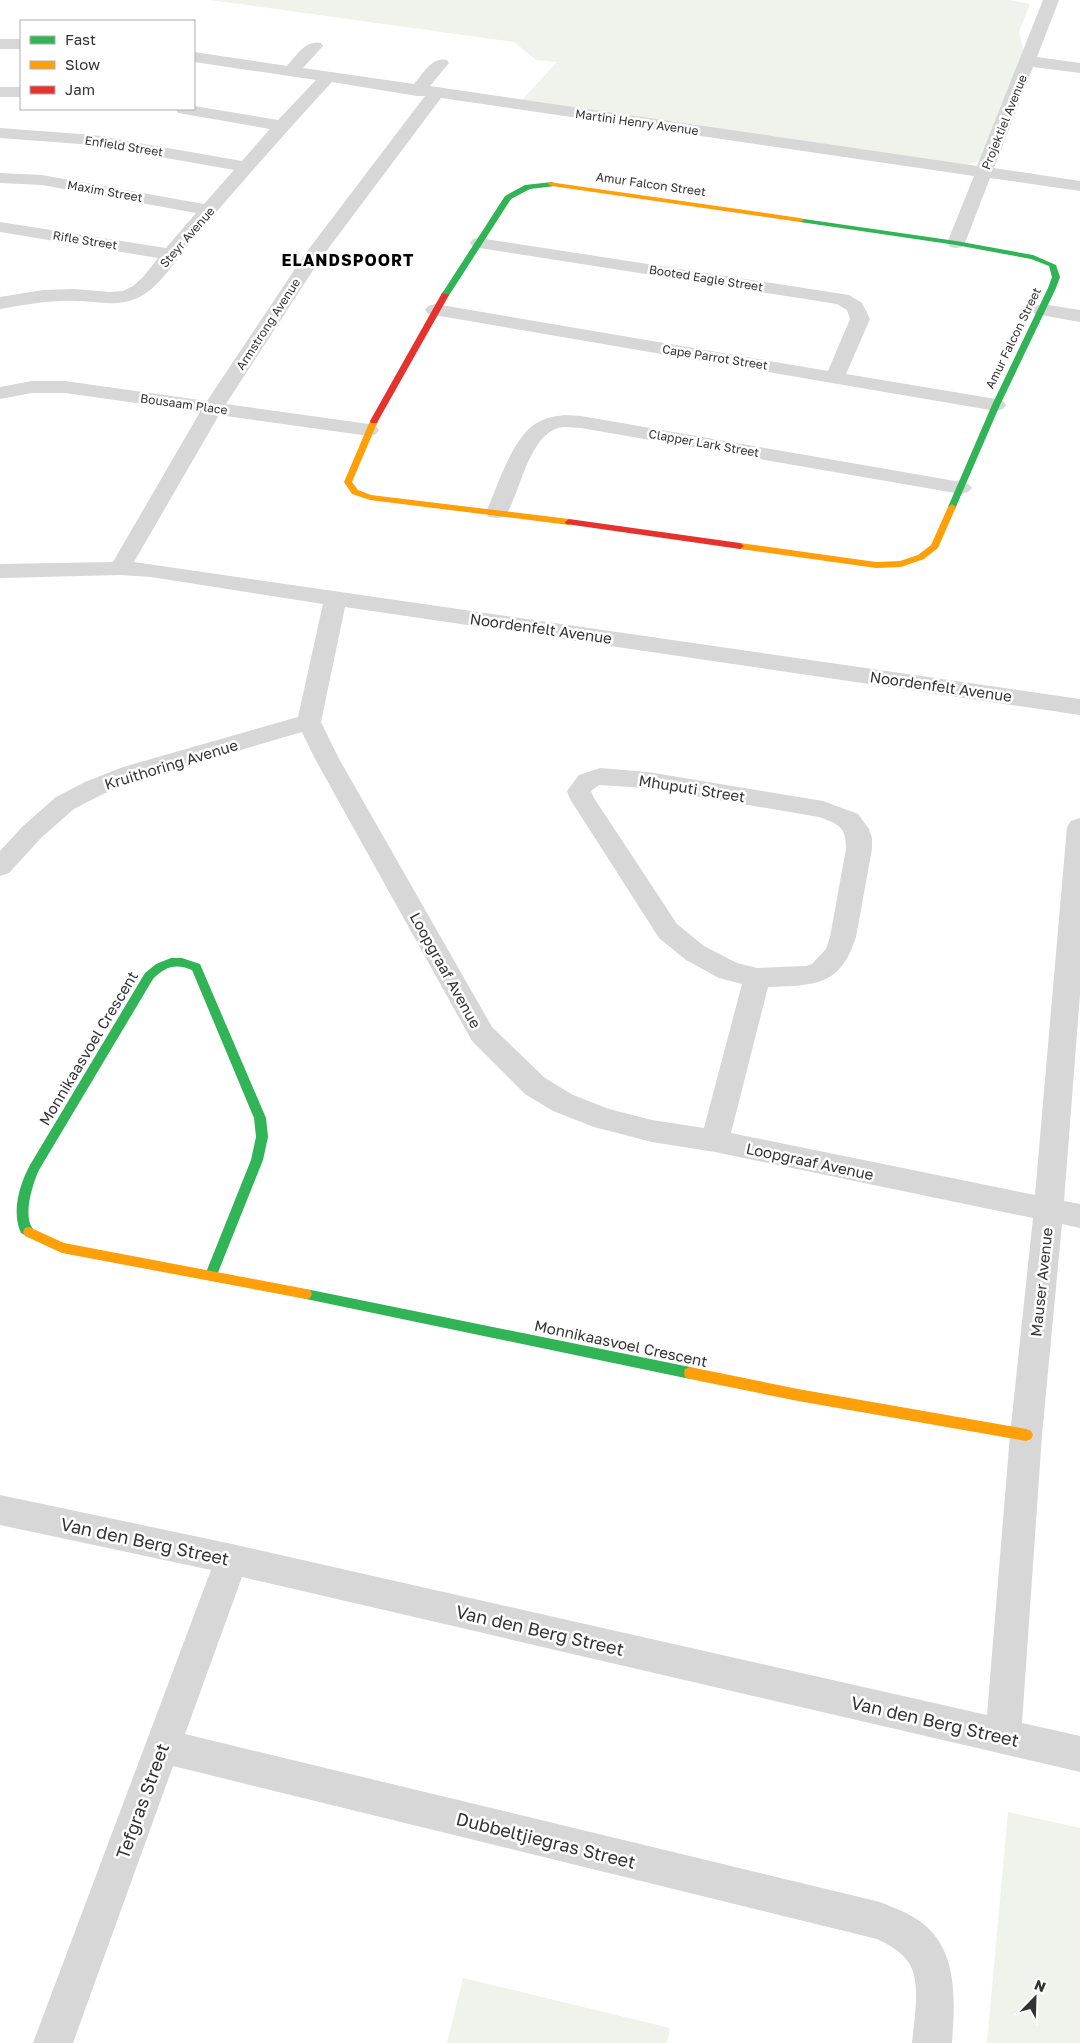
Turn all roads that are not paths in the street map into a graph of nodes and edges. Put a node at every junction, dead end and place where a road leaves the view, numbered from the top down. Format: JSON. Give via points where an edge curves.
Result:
{"nodes":[{"id":1,"x":1051,"y":0,"type":"edge"},
{"id":2,"x":0,"y":44,"type":"edge"},
{"id":3,"x":20,"y":44,"type":"edge"},
{"id":4,"x":315,"y":46,"type":"dead end"},
{"id":5,"x":195,"y":57,"type":"edge"},
{"id":6,"x":1028,"y":61,"type":"junction"},
{"id":7,"x":441,"y":62,"type":"dead end"},
{"id":8,"x":1080,"y":68,"type":"edge"},
{"id":9,"x":290,"y":72,"type":"junction"},
{"id":10,"x":328,"y":78,"type":"junction"},
{"id":11,"x":0,"y":92,"type":"edge"},
{"id":12,"x":20,"y":92,"type":"edge"},
{"id":13,"x":426,"y":92,"type":"junction"},
{"id":14,"x":190,"y":110,"type":"edge"},
{"id":15,"x":282,"y":126,"type":"junction"},
{"id":16,"x":0,"y":132,"type":"edge"},
{"id":17,"x":247,"y":167,"type":"junction"},
{"id":18,"x":983,"y":172,"type":"junction"},
{"id":19,"x":0,"y":178,"type":"edge"},
{"id":20,"x":1080,"y":186,"type":"edge"},
{"id":21,"x":210,"y":210,"type":"junction"},
{"id":22,"x":0,"y":227,"type":"edge"},
{"id":23,"x":479,"y":243,"type":"junction"},
{"id":24,"x":956,"y":243,"type":"junction"},
{"id":25,"x":170,"y":254,"type":"junction"},
{"id":26,"x":0,"y":303,"type":"edge"},
{"id":27,"x":435,"y":310,"type":"junction"},
{"id":28,"x":1042,"y":310,"type":"junction"},
{"id":29,"x":1080,"y":316,"type":"edge"},
{"id":30,"x":835,"y":377,"type":"junction"},
{"id":31,"x":0,"y":393,"type":"edge"},
{"id":32,"x":996,"y":405,"type":"junction"},
{"id":33,"x":213,"y":408,"type":"junction"},
{"id":34,"x":369,"y":430,"type":"junction"},
{"id":35,"x":960,"y":488,"type":"junction"},
{"id":36,"x":497,"y":512,"type":"junction"},
{"id":37,"x":120,"y":568,"type":"junction"},
{"id":38,"x":0,"y":571,"type":"edge"},
{"id":39,"x":335,"y":599,"type":"junction"},
{"id":40,"x":1080,"y":707,"type":"edge"},
{"id":41,"x":308,"y":722,"type":"junction"},
{"id":42,"x":1080,"y":827,"type":"edge"},
{"id":43,"x":0,"y":867,"type":"edge"},
{"id":44,"x":757,"y":978,"type":"junction"},
{"id":45,"x":715,"y":1141,"type":"junction"},
{"id":46,"x":1049,"y":1209,"type":"junction"},
{"id":47,"x":1080,"y":1216,"type":"edge"},
{"id":48,"x":210,"y":1275,"type":"junction"},
{"id":49,"x":1026,"y":1435,"type":"junction"},
{"id":50,"x":0,"y":1510,"type":"edge"},
{"id":51,"x":232,"y":1559,"type":"junction"},
{"id":52,"x":1002,"y":1737,"type":"junction"},
{"id":53,"x":162,"y":1746,"type":"junction"},
{"id":54,"x":1080,"y":1754,"type":"edge"},
{"id":55,"x":53,"y":2043,"type":"edge"},
{"id":56,"x":932,"y":2043,"type":"edge"}],
"edges":[{"from":1,"to":6,"type":"street","name":"Projektiel Avenue"},
{"from":2,"to":3,"type":"street"},
{"from":4,"to":9,"type":"street"},
{"from":5,"to":9,"type":"street","name":"Martini Henry Avenue"},
{"from":6,"to":8,"type":"street"},
{"from":6,"to":18,"type":"street","name":"Projektiel Avenue"},
{"from":7,"to":13,"type":"street","name":"Armstrong Avenue"},
{"from":9,"to":10,"type":"street","name":"Martini Henry Avenue"},
{"from":10,"to":13,"type":"street","name":"Martini Henry Avenue"},
{"from":10,"to":15,"type":"street","name":"Steyr Avenue"},
{"from":11,"to":12,"type":"street"},
{"from":13,"to":18,"type":"street","name":"Martini Henry Avenue"},
{"from":13,"to":33,"type":"street","name":"Armstrong Avenue"},
{"from":14,"to":15,"type":"street"},
{"from":15,"to":17,"type":"street","name":"Steyr Avenue"},
{"from":16,"to":17,"type":"street","name":"Enfield Street","via":[[37,133]]},
{"from":17,"to":21,"type":"street","name":"Steyr Avenue"},
{"from":18,"to":20,"type":"street","name":"Martini Henry Avenue"},
{"from":18,"to":24,"type":"street","name":"Projektiel Avenue"},
{"from":19,"to":21,"type":"street","name":"Maxim Street","via":[[42,180]]},
{"from":21,"to":25,"type":"street","name":"Steyr Avenue"},
{"from":22,"to":25,"type":"street","name":"Rifle Street"},
{"from":23,"to":24,"type":"street","name":"Amur Falcon Street","via":[[508,198],[518,189],[552,184]]},
{"from":23,"to":27,"type":"street","name":"Amur Falcon Street"},
{"from":23,"to":30,"type":"street","name":"Booted Eagle Street","via":[[842,299],[856,307],[860,318]]},
{"from":24,"to":28,"type":"street","name":"Amur Falcon Street","via":[[1033,257],[1052,265],[1056,277]]},
{"from":25,"to":26,"type":"street","name":"Steyr Avenue","via":[[150,281],[127,296],[43,296]]},
{"from":27,"to":30,"type":"street","name":"Cape Parrot Street"},
{"from":27,"to":34,"type":"street","name":"Amur Falcon Street"},
{"from":28,"to":29,"type":"street"},
{"from":28,"to":32,"type":"street","name":"Amur Falcon Street"},
{"from":30,"to":32,"type":"street","name":"Cape Parrot Street"},
{"from":31,"to":33,"type":"street","name":"Bousaam Place","via":[[32,387],[66,387]]},
{"from":32,"to":35,"type":"street","name":"Amur Falcon Street"},
{"from":33,"to":34,"type":"street","name":"Bousaam Place"},
{"from":33,"to":37,"type":"street","name":"Armstrong Avenue"},
{"from":34,"to":36,"type":"street","name":"Amur Falcon Street","via":[[348,482],[355,492],[370,497]]},
{"from":35,"to":36,"type":"street","name":"Amur Falcon Street","via":[[935,546],[923,558],[903,565],[876,565]]},
{"from":35,"to":36,"type":"street","name":"Clapper Lark Street","via":[[563,421],[541,429],[528,444]]},
{"from":37,"to":38,"type":"street","name":"Noordenfelt Avenue"},
{"from":37,"to":39,"type":"street","name":"Noordenfelt Avenue"},
{"from":39,"to":40,"type":"street","name":"Noordenfelt Avenue"},
{"from":39,"to":41,"type":"street"},
{"from":41,"to":43,"type":"street","name":"Kruithoring Avenue","via":[[132,773],[94,788],[65,803]]},
{"from":41,"to":45,"type":"street","name":"Loopgraaf Avenue","via":[[482,1034],[535,1086],[563,1103],[604,1119],[652,1131]]},
{"from":42,"to":46,"type":"street","name":"Mauser Avenue"},
{"from":44,"to":44,"type":"street","name":"Mhuputi Street","via":[[729,971],[695,953],[668,931],[582,799],[579,791],[590,778],[624,777],[823,809],[840,815],[856,828],[859,849],[843,937],[832,961],[822,971],[806,976]]},
{"from":44,"to":45,"type":"street"},
{"from":45,"to":46,"type":"street","name":"Loopgraaf Avenue"},
{"from":46,"to":47,"type":"street","name":"Loopgraaf Avenue"},
{"from":46,"to":49,"type":"street","name":"Mauser Avenue"},
{"from":48,"to":48,"type":"street","name":"Monnikaasvoel Crescent","via":[[62,1248],[25,1229],[22,1213],[22,1192],[34,1168],[149,976],[159,965],[171,960],[182,960],[196,968],[260,1118],[262,1137],[257,1160]]},
{"from":48,"to":49,"type":"street","name":"Monnikaasvoel Crescent","via":[[798,1395]]},
{"from":49,"to":52,"type":"street","name":"Mauser Avenue"},
{"from":50,"to":51,"type":"street","name":"Van den Berg Street"},
{"from":51,"to":52,"type":"street","name":"Van den Berg Street"},
{"from":51,"to":53,"type":"street","name":"Tefgras Street"},
{"from":52,"to":54,"type":"street","name":"Van den Berg Street"},
{"from":53,"to":55,"type":"street","name":"Tefgras Street"},
{"from":53,"to":56,"type":"street","name":"Dubbeltjiegras Street","via":[[880,1921],[895,1927],[923,1948],[936,1986]]}]}
